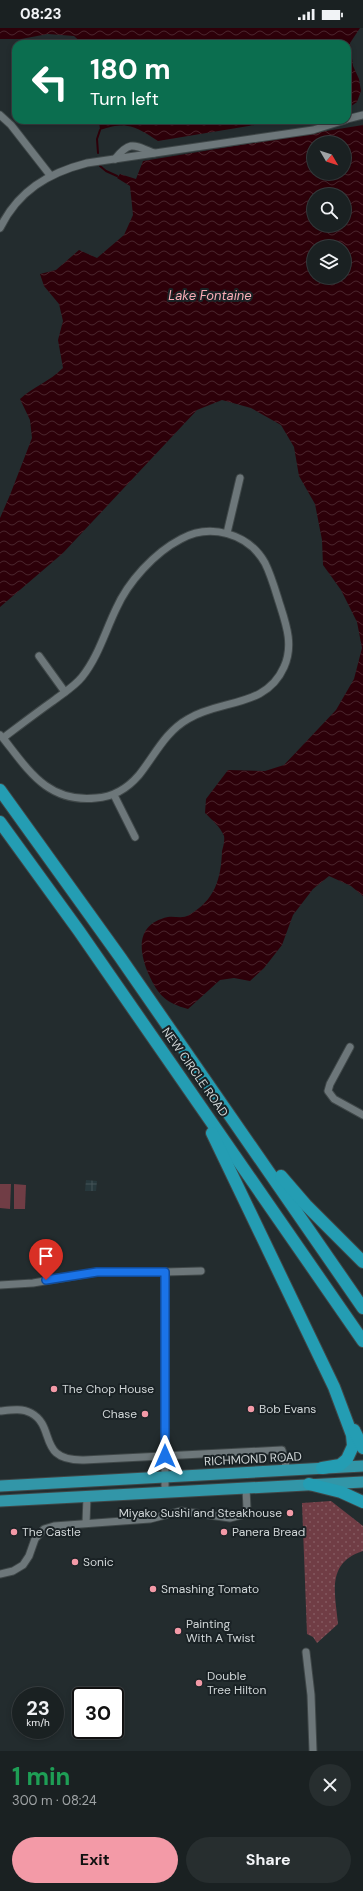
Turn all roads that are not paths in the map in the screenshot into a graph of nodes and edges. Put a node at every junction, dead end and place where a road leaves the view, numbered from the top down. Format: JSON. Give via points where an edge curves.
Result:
{"nodes":[{"id":1,"x":0,"y":115,"type":"edge"},
{"id":2,"x":363,"y":115,"type":"edge"},
{"id":3,"x":351,"y":119,"type":"edge"},
{"id":4,"x":12,"y":121,"type":"edge"},
{"id":5,"x":15,"y":124,"type":"edge"},
{"id":6,"x":333,"y":124,"type":"edge"},
{"id":7,"x":154,"y":153,"type":"junction"},
{"id":8,"x":115,"y":158,"type":"junction"},
{"id":9,"x":50,"y":176,"type":"junction"},
{"id":10,"x":0,"y":228,"type":"edge"},
{"id":11,"x":240,"y":478,"type":"dead end"},
{"id":12,"x":227,"y":533,"type":"junction"},
{"id":13,"x":39,"y":656,"type":"dead end"},
{"id":14,"x":65,"y":692,"type":"junction"},
{"id":15,"x":1,"y":737,"type":"edge"},
{"id":16,"x":0,"y":790,"type":"edge"},
{"id":17,"x":114,"y":795,"type":"junction"},
{"id":18,"x":0,"y":822,"type":"edge"},
{"id":19,"x":135,"y":837,"type":"dead end"},
{"id":20,"x":350,"y":1046,"type":"dead end"},
{"id":21,"x":197,"y":1069,"type":"junction"},
{"id":22,"x":176,"y":1070,"type":"junction"},
{"id":23,"x":363,"y":1115,"type":"edge"},
{"id":24,"x":363,"y":1262,"type":"edge"},
{"id":25,"x":201,"y":1271,"type":"dead end"},
{"id":26,"x":165,"y":1272,"type":"junction"},
{"id":27,"x":0,"y":1285,"type":"edge"},
{"id":28,"x":363,"y":1308,"type":"edge"},
{"id":29,"x":363,"y":1341,"type":"edge"},
{"id":30,"x":337,"y":1395,"type":"junction"},
{"id":31,"x":0,"y":1411,"type":"edge"},
{"id":32,"x":363,"y":1448,"type":"edge"},
{"id":33,"x":165,"y":1456,"type":"junction"},
{"id":34,"x":363,"y":1466,"type":"edge"},
{"id":35,"x":322,"y":1468,"type":"junction"},
{"id":36,"x":287,"y":1470,"type":"junction"},
{"id":37,"x":165,"y":1477,"type":"junction"},
{"id":38,"x":363,"y":1482,"type":"edge"},
{"id":39,"x":309,"y":1484,"type":"junction"},
{"id":40,"x":0,"y":1486,"type":"edge"},
{"id":41,"x":246,"y":1488,"type":"junction"},
{"id":42,"x":165,"y":1492,"type":"junction"},
{"id":43,"x":87,"y":1497,"type":"junction"},
{"id":44,"x":0,"y":1501,"type":"edge"},
{"id":45,"x":363,"y":1502,"type":"edge"},
{"id":46,"x":86,"y":1524,"type":"junction"},
{"id":47,"x":0,"y":1574,"type":"edge"},
{"id":48,"x":306,"y":1652,"type":"dead end"},
{"id":49,"x":313,"y":1751,"type":"edge"}],
"edges":[{"from":1,"to":4,"type":"street"},
{"from":2,"to":3,"type":"street"},
{"from":5,"to":9,"type":"street"},
{"from":6,"to":7,"type":"street","via":[[313,130]]},
{"from":7,"to":8,"type":"street"},
{"from":7,"to":8,"type":"street","via":[[132,145],[125,147]]},
{"from":8,"to":9,"type":"street","via":[[68,168]]},
{"from":9,"to":10,"type":"street","via":[[24,195]]},
{"from":11,"to":12,"type":"street"},
{"from":12,"to":14,"type":"street","via":[[204,532],[183,538],[144,570],[123,596],[86,672]]},
{"from":12,"to":17,"type":"street","via":[[248,544],[268,569],[289,639],[289,650],[283,669],[271,686],[259,695],[204,711],[176,727],[162,741],[136,778]]},
{"from":13,"to":14,"type":"street"},
{"from":14,"to":15,"type":"street"},
{"from":15,"to":17,"type":"street","via":[[33,776],[50,790],[78,799]]},
{"from":16,"to":21,"type":"highway","name":"NEW CIRCLE ROAD","via":[[81,901]]},
{"from":17,"to":19,"type":"street"},
{"from":18,"to":22,"type":"highway","name":"NEW CIRCLE ROAD","via":[[80,931]]},
{"from":20,"to":23,"type":"street","via":[[328,1091],[334,1099]]},
{"from":21,"to":24,"type":"highway","via":[[288,1185]]},
{"from":21,"to":28,"type":"highway","name":"NEW CIRCLE ROAD"},
{"from":22,"to":29,"type":"highway","name":"NEW CIRCLE ROAD"},
{"from":22,"to":30,"type":"highway","via":[[218,1144]]},
{"from":25,"to":26,"type":"street"},
{"from":26,"to":27,"type":"street","via":[[97,1272],[33,1283]]},
{"from":26,"to":33,"type":"street"},
{"from":30,"to":32,"type":"highway"},
{"from":30,"to":35,"type":"highway","via":[[352,1435],[353,1446],[343,1462]]},
{"from":31,"to":33,"type":"street","via":[[31,1413],[42,1424],[48,1442],[55,1452],[68,1459]]},
{"from":33,"to":36,"type":"street","via":[[282,1450]]},
{"from":33,"to":37,"type":"street"},
{"from":34,"to":35,"type":"highway","name":"RICHMOND ROAD"},
{"from":35,"to":36,"type":"highway","name":"RICHMOND ROAD"},
{"from":36,"to":37,"type":"highway","name":"RICHMOND ROAD"},
{"from":37,"to":40,"type":"highway","name":"RICHMOND ROAD"},
{"from":37,"to":42,"type":"street"},
{"from":38,"to":39,"type":"highway"},
{"from":39,"to":41,"type":"highway"},
{"from":39,"to":45,"type":"highway","via":[[341,1492]]},
{"from":41,"to":42,"type":"highway"},
{"from":41,"to":46,"type":"street","via":[[247,1509],[239,1516],[219,1517],[181,1511],[150,1519]]},
{"from":42,"to":43,"type":"highway"},
{"from":43,"to":44,"type":"highway"},
{"from":43,"to":46,"type":"street"},
{"from":46,"to":47,"type":"street","via":[[44,1529],[35,1539],[23,1565]]},
{"from":48,"to":49,"type":"street"}]}
